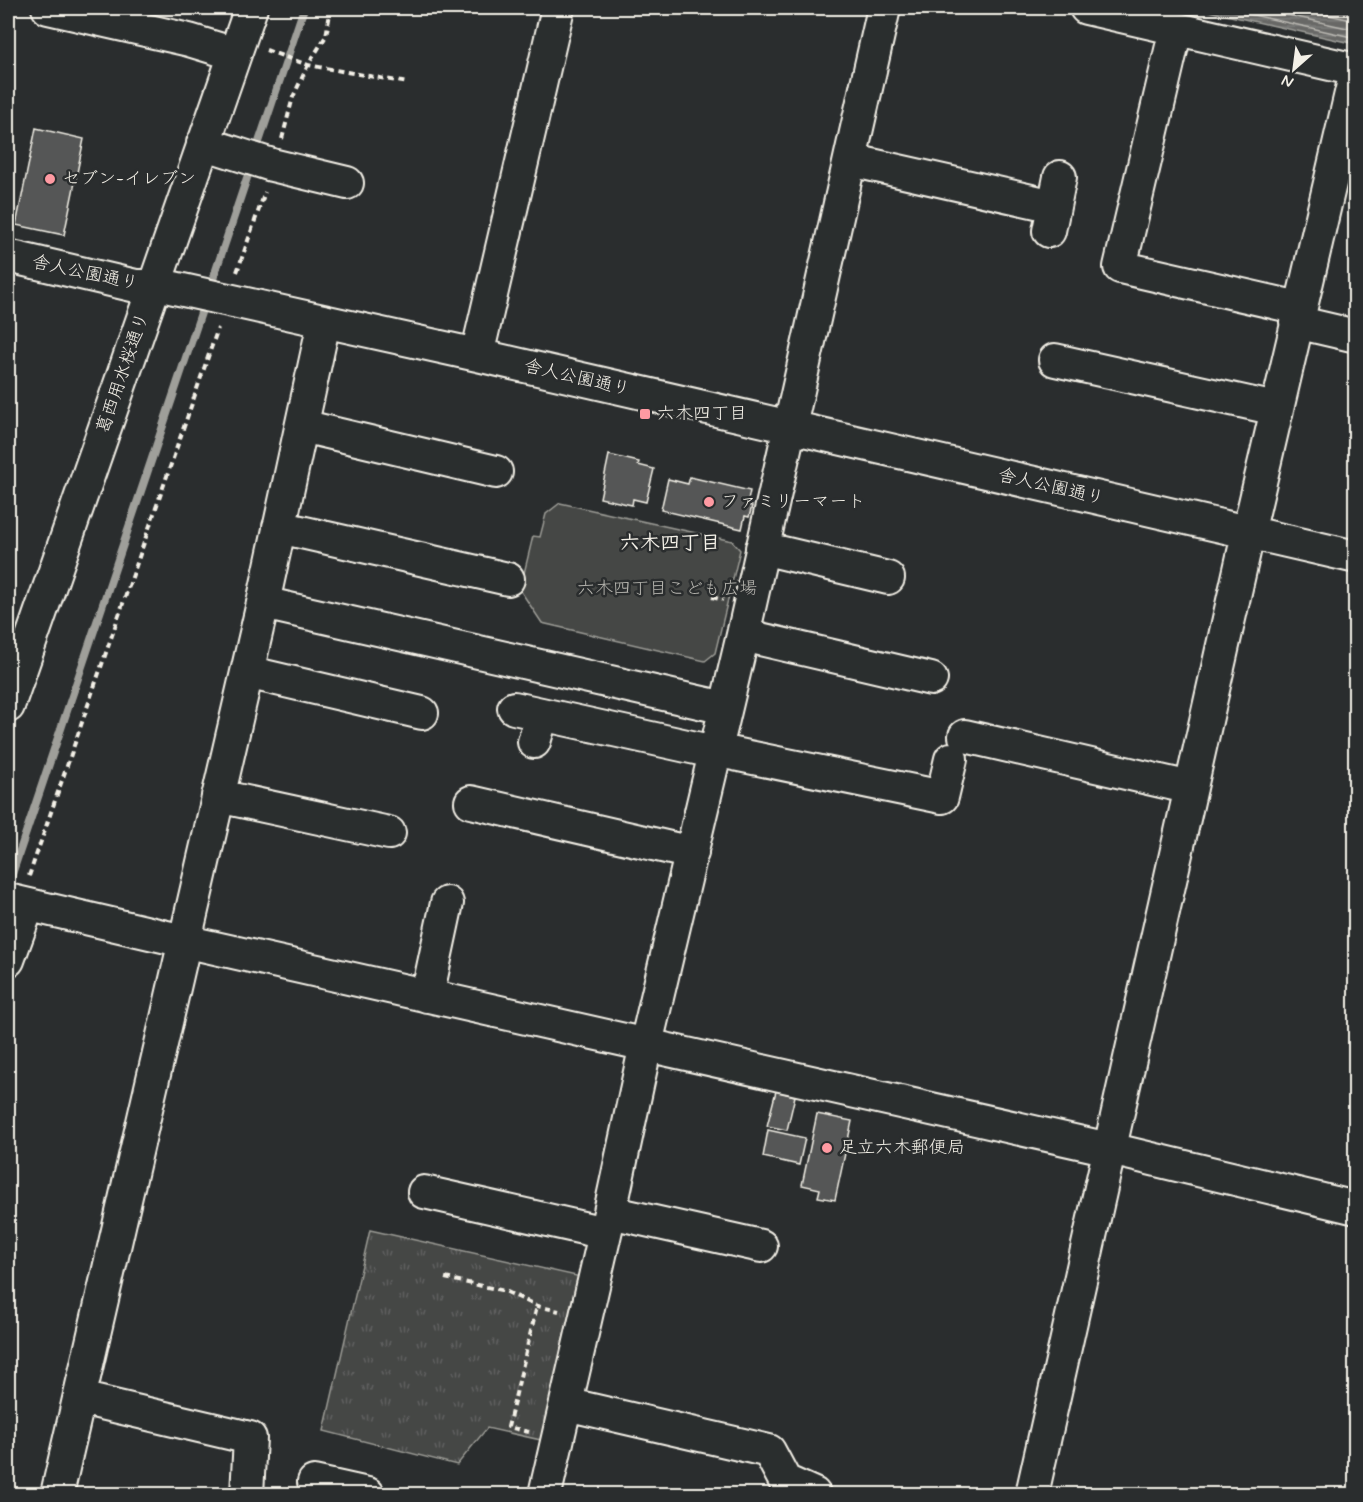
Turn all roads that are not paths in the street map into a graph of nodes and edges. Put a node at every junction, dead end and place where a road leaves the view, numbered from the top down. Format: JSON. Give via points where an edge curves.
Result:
{"nodes":[{"id":1,"x":48,"y":8,"type":"edge"},
{"id":2,"x":251,"y":8,"type":"edge"},
{"id":3,"x":558,"y":8,"type":"edge"},
{"id":4,"x":884,"y":8,"type":"edge"},
{"id":5,"x":1086,"y":8,"type":"edge"},
{"id":6,"x":1176,"y":29,"type":"junction"},
{"id":7,"x":235,"y":54,"type":"junction"},
{"id":8,"x":1356,"y":71,"type":"edge"},
{"id":9,"x":203,"y":143,"type":"junction"},
{"id":10,"x":850,"y":160,"type":"junction"},
{"id":11,"x":346,"y":183,"type":"dead end"},
{"id":12,"x":1054,"y":205,"type":"dead end"},
{"id":13,"x":8,"y":256,"type":"edge"},
{"id":14,"x":153,"y":286,"type":"junction"},
{"id":15,"x":1297,"y":315,"type":"junction"},
{"id":16,"x":324,"y":322,"type":"junction"},
{"id":17,"x":1356,"y":336,"type":"edge"},
{"id":18,"x":477,"y":355,"type":"junction"},
{"id":19,"x":1055,"y":360,"type":"dead end"},
{"id":20,"x":1276,"y":409,"type":"junction"},
{"id":21,"x":302,"y":426,"type":"junction"},
{"id":22,"x":790,"y":428,"type":"junction"},
{"id":23,"x":496,"y":472,"type":"dead end"},
{"id":24,"x":279,"y":527,"type":"junction"},
{"id":25,"x":1248,"y":532,"type":"junction"},
{"id":26,"x":762,"y":548,"type":"junction"},
{"id":27,"x":1356,"y":557,"type":"edge"},
{"id":28,"x":888,"y":578,"type":"dead end"},
{"id":29,"x":508,"y":579,"type":"dead end"},
{"id":30,"x":263,"y":603,"type":"junction"},
{"id":31,"x":743,"y":635,"type":"junction"},
{"id":32,"x":247,"y":672,"type":"junction"},
{"id":33,"x":931,"y":678,"type":"dead end"},
{"id":34,"x":8,"y":706,"type":"edge"},
{"id":35,"x":725,"y":708,"type":"junction"},
{"id":36,"x":422,"y":713,"type":"dead end"},
{"id":37,"x":530,"y":722,"type":"dead end"},
{"id":38,"x":714,"y":751,"type":"junction"},
{"id":39,"x":1191,"y":788,"type":"junction"},
{"id":40,"x":218,"y":795,"type":"junction"},
{"id":41,"x":471,"y":802,"type":"dead end"},
{"id":42,"x":389,"y":833,"type":"dead end"},
{"id":43,"x":692,"y":854,"type":"junction"},
{"id":44,"x":18,"y":902,"type":"edge"},
{"id":45,"x":447,"y":903,"type":"dead end"},
{"id":46,"x":184,"y":941,"type":"junction"},
{"id":47,"x":8,"y":960,"type":"edge"},
{"id":48,"x":427,"y":996,"type":"junction"},
{"id":49,"x":646,"y":1044,"type":"junction"},
{"id":50,"x":1110,"y":1149,"type":"junction"},
{"id":51,"x":424,"y":1192,"type":"dead end"},
{"id":52,"x":1356,"y":1209,"type":"edge"},
{"id":53,"x":607,"y":1222,"type":"junction"},
{"id":54,"x":761,"y":1246,"type":"dead end"},
{"id":55,"x":80,"y":1398,"type":"junction"},
{"id":56,"x":566,"y":1404,"type":"junction"},
{"id":57,"x":314,"y":1482,"type":"dead end"},
{"id":58,"x":57,"y":1494,"type":"edge"},
{"id":59,"x":247,"y":1494,"type":"edge"},
{"id":60,"x":368,"y":1494,"type":"edge"},
{"id":61,"x":544,"y":1494,"type":"edge"},
{"id":62,"x":814,"y":1494,"type":"edge"},
{"id":63,"x":1032,"y":1494,"type":"edge"}],
"edges":[{"from":1,"to":7,"type":"street"},
{"from":2,"to":7,"type":"street","name":"葛西用水桜通り"},
{"from":3,"to":18,"type":"street"},
{"from":4,"to":10,"type":"street"},
{"from":5,"to":6,"type":"street"},
{"from":6,"to":8,"type":"street"},
{"from":6,"to":15,"type":"street","via":[[1120,267]]},
{"from":7,"to":9,"type":"street","name":"葛西用水桜通り"},
{"from":8,"to":15,"type":"street"},
{"from":9,"to":11,"type":"street"},
{"from":9,"to":14,"type":"street","name":"葛西用水桜通り"},
{"from":10,"to":12,"type":"street"},
{"from":10,"to":22,"type":"street"},
{"from":13,"to":14,"type":"street","name":"舎人公園通り","via":[[136,286]]},
{"from":14,"to":16,"type":"street","name":"舎人公園通り"},
{"from":14,"to":34,"type":"street","name":"葛西用水桜通り"},
{"from":15,"to":17,"type":"street"},
{"from":15,"to":20,"type":"street"},
{"from":16,"to":18,"type":"street","name":"舎人公園通り"},
{"from":16,"to":21,"type":"street"},
{"from":18,"to":22,"type":"street","name":"舎人公園通り"},
{"from":19,"to":20,"type":"street"},
{"from":20,"to":25,"type":"street"},
{"from":21,"to":23,"type":"street"},
{"from":21,"to":24,"type":"street"},
{"from":22,"to":25,"type":"street","name":"舎人公園通り"},
{"from":22,"to":26,"type":"street"},
{"from":24,"to":29,"type":"street"},
{"from":24,"to":30,"type":"street"},
{"from":25,"to":27,"type":"street","name":"舎人公園通り"},
{"from":25,"to":39,"type":"street"},
{"from":26,"to":28,"type":"street"},
{"from":26,"to":31,"type":"street"},
{"from":30,"to":32,"type":"street"},
{"from":30,"to":35,"type":"street"},
{"from":31,"to":33,"type":"street"},
{"from":31,"to":35,"type":"street"},
{"from":32,"to":36,"type":"street"},
{"from":32,"to":40,"type":"street"},
{"from":35,"to":38,"type":"street"},
{"from":37,"to":38,"type":"street"},
{"from":38,"to":39,"type":"street","via":[[942,797],[958,747]]},
{"from":38,"to":43,"type":"street"},
{"from":39,"to":50,"type":"street"},
{"from":40,"to":42,"type":"street"},
{"from":40,"to":46,"type":"street"},
{"from":41,"to":43,"type":"street"},
{"from":43,"to":49,"type":"street","via":[[682,932]]},
{"from":44,"to":46,"type":"street"},
{"from":44,"to":47,"type":"street"},
{"from":45,"to":48,"type":"street"},
{"from":46,"to":48,"type":"street"},
{"from":46,"to":55,"type":"street"},
{"from":48,"to":49,"type":"street"},
{"from":49,"to":50,"type":"street"},
{"from":49,"to":53,"type":"street"},
{"from":50,"to":52,"type":"street"},
{"from":50,"to":63,"type":"street"},
{"from":51,"to":53,"type":"street"},
{"from":53,"to":54,"type":"street"},
{"from":53,"to":56,"type":"street"},
{"from":55,"to":58,"type":"street"},
{"from":55,"to":59,"type":"street","via":[[250,1438]]},
{"from":56,"to":61,"type":"street"},
{"from":56,"to":62,"type":"street","via":[[769,1451],[785,1481]]},
{"from":57,"to":60,"type":"street"}]}
